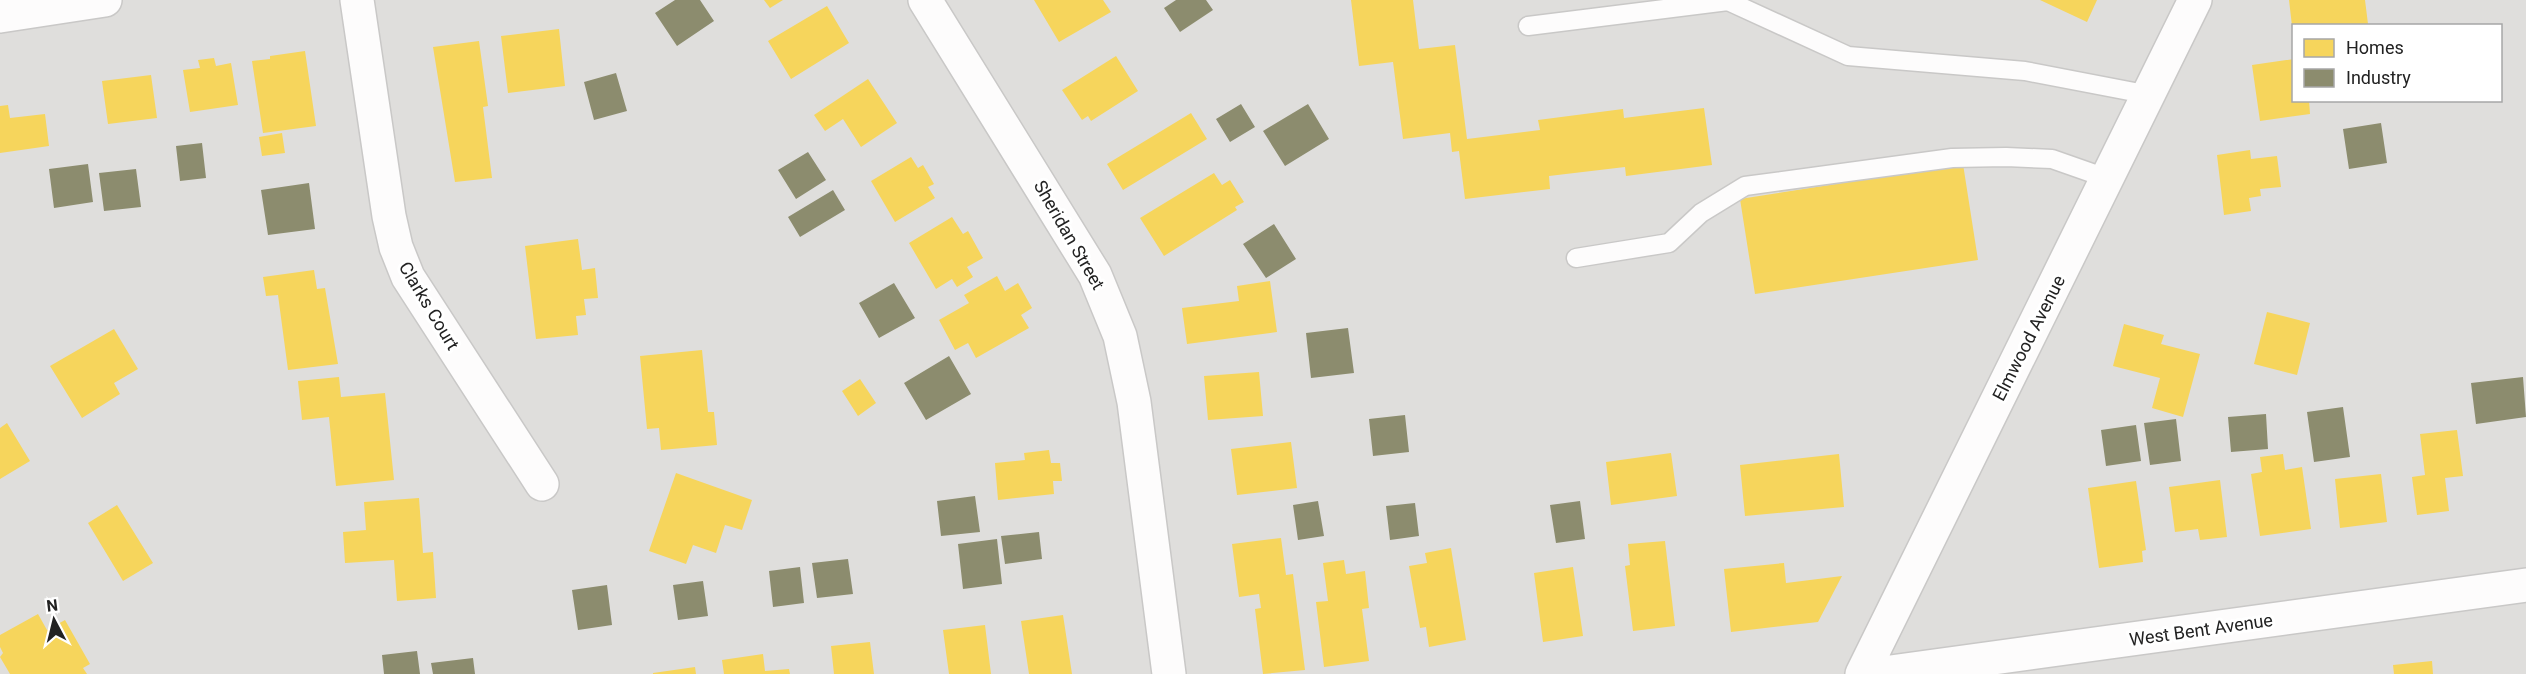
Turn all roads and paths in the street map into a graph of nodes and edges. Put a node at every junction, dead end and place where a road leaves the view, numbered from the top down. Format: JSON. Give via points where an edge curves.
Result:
{"nodes":[{"id":1,"x":105,"y":0,"type":"edge"},
{"id":2,"x":357,"y":0,"type":"edge"},
{"id":3,"x":925,"y":0,"type":"edge"},
{"id":4,"x":2195,"y":0,"type":"edge"},
{"id":5,"x":0,"y":16,"type":"edge"},
{"id":6,"x":1528,"y":26,"type":"dead end"},
{"id":7,"x":2150,"y":95,"type":"junction"},
{"id":8,"x":2109,"y":178,"type":"junction"},
{"id":9,"x":1576,"y":258,"type":"dead end"},
{"id":10,"x":542,"y":484,"type":"dead end"},
{"id":11,"x":2526,"y":585,"type":"edge"},
{"id":12,"x":1169,"y":674,"type":"edge"},
{"id":13,"x":1862,"y":674,"type":"edge"},
{"id":14,"x":1876,"y":674,"type":"edge"}],
"edges":[{"from":1,"to":5,"type":"street"},
{"from":2,"to":10,"type":"street","name":"Clarks Court","via":[[388,216],[396,247],[408,277]]},
{"from":3,"to":12,"type":"street","name":"Sheridan Street","via":[[1095,275],[1120,336],[1134,402]]},
{"from":4,"to":7,"type":"street","name":"Elmwood Avenue"},
{"from":6,"to":7,"type":"lane","via":[[1728,1],[1848,57],[2025,71]]},
{"from":7,"to":8,"type":"street","name":"Elmwood Avenue"},
{"from":8,"to":9,"type":"lane","via":[[2052,159],[2006,156],[1952,158],[1745,186],[1701,213],[1669,243]]},
{"from":8,"to":13,"type":"street","name":"Elmwood Avenue"},
{"from":11,"to":14,"type":"street","name":"West Bent Avenue"}]}
